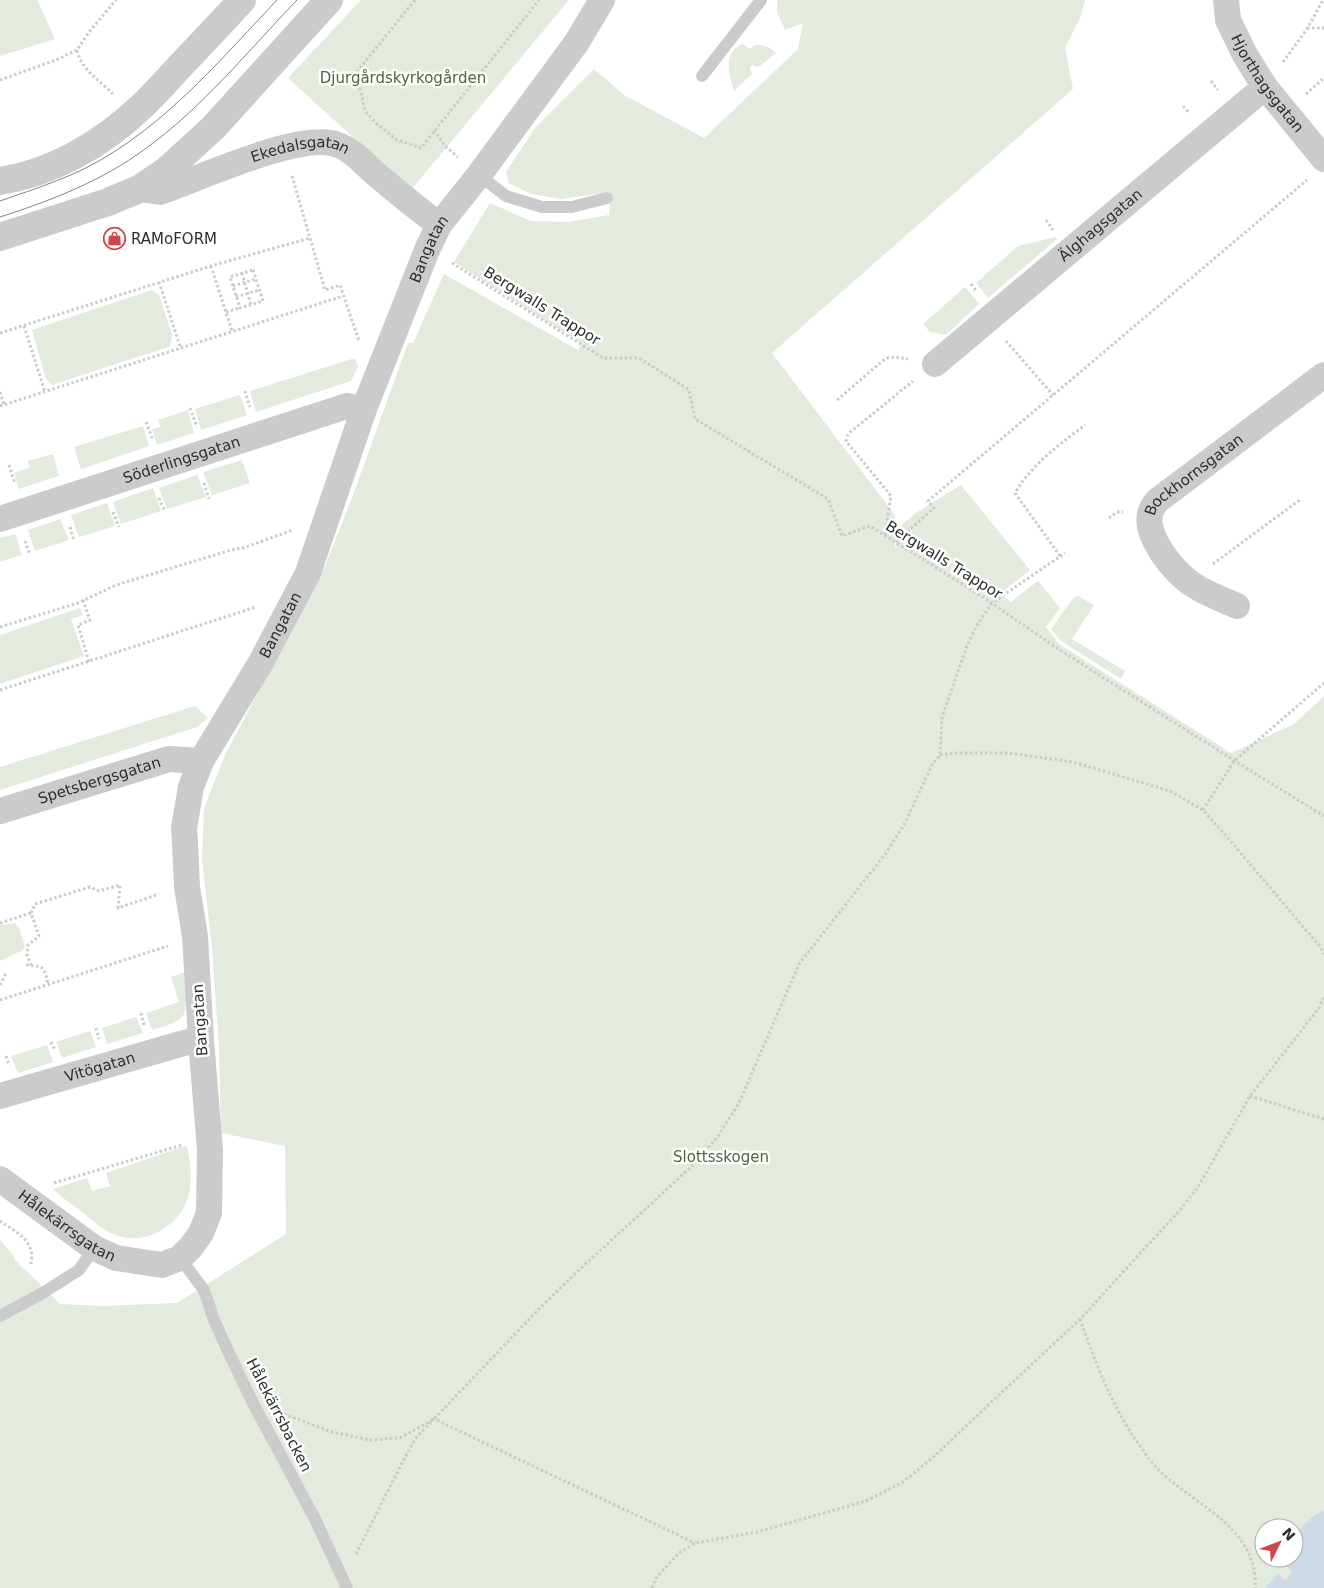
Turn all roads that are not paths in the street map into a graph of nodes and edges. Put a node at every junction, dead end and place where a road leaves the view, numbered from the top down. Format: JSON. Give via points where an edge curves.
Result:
{"nodes":[{"id":1,"x":242,"y":0,"type":"edge"},
{"id":2,"x":328,"y":0,"type":"edge"},
{"id":3,"x":602,"y":0,"type":"edge"},
{"id":4,"x":762,"y":0,"type":"edge"},
{"id":5,"x":1226,"y":0,"type":"edge"},
{"id":6,"x":702,"y":76,"type":"dead end"},
{"id":7,"x":1272,"y":78,"type":"junction"},
{"id":8,"x":1317,"y":168,"type":"edge"},
{"id":9,"x":479,"y":176,"type":"junction"},
{"id":10,"x":0,"y":181,"type":"edge"},
{"id":11,"x":140,"y":189,"type":"junction"},
{"id":12,"x":607,"y":198,"type":"dead end"},
{"id":13,"x":439,"y":225,"type":"junction"},
{"id":14,"x":0,"y":237,"type":"edge"},
{"id":15,"x":935,"y":364,"type":"road end"},
{"id":16,"x":1324,"y":375,"type":"edge"},
{"id":17,"x":364,"y":409,"type":"junction"},
{"id":18,"x":0,"y":519,"type":"edge"},
{"id":19,"x":1237,"y":606,"type":"dead end"},
{"id":20,"x":201,"y":761,"type":"junction"},
{"id":21,"x":0,"y":811,"type":"edge"},
{"id":22,"x":201,"y":1040,"type":"junction"},
{"id":23,"x":0,"y":1096,"type":"edge"},
{"id":24,"x":0,"y":1179,"type":"edge"},
{"id":25,"x":94,"y":1248,"type":"junction"},
{"id":26,"x":180,"y":1258,"type":"junction"},
{"id":27,"x":0,"y":1316,"type":"edge"},
{"id":28,"x":345,"y":1582,"type":"edge"}],
"edges":[{"from":1,"to":10,"type":"street","via":[[162,86],[118,127],[54,166]]},
{"from":2,"to":11,"type":"street","name":"Ekedalsgatan","via":[[214,128]]},
{"from":3,"to":9,"type":"street","name":"Bangatan","via":[[578,42]]},
{"from":4,"to":6,"type":"lane"},
{"from":5,"to":7,"type":"street","name":"Hjorthagsgatan","via":[[1228,20],[1245,55]]},
{"from":7,"to":8,"type":"street","name":"Hjorthagsgatan"},
{"from":7,"to":15,"type":"street","name":"Älghagsgatan"},
{"from":9,"to":12,"type":"lane","via":[[506,196],[542,206],[572,207]]},
{"from":9,"to":13,"type":"street","name":"Bangatan"},
{"from":11,"to":13,"type":"street","name":"Ekedalsgatan","via":[[160,192],[283,147],[322,141],[353,154]]},
{"from":11,"to":14,"type":"street","name":"Ekedalsgatan"},
{"from":13,"to":17,"type":"street","name":"Bangatan"},
{"from":16,"to":19,"type":"street","name":"Bockhornsgatan","via":[[1157,501],[1150,512],[1154,539],[1170,563],[1190,583]]},
{"from":17,"to":18,"type":"street","name":"Söderlingsgatan","via":[[347,406]]},
{"from":17,"to":20,"type":"street","name":"Bangatan","via":[[308,573],[260,664]]},
{"from":20,"to":21,"type":"street","name":"Spetsbergsgatan","via":[[168,760]]},
{"from":20,"to":22,"type":"street","name":"Bangatan","via":[[191,787],[184,828]]},
{"from":22,"to":23,"type":"street","name":"Vitögatan"},
{"from":22,"to":26,"type":"street","name":"Bangatan","via":[[210,1150],[210,1213],[201,1233]]},
{"from":24,"to":25,"type":"street","name":"Hålekärrsgatan"},
{"from":25,"to":26,"type":"street","name":"Hålekärrsgatan","via":[[116,1258],[140,1263],[162,1265]]},
{"from":25,"to":27,"type":"lane","via":[[78,1270]]},
{"from":26,"to":28,"type":"lane","name":"Hålekärrsbacken","via":[[204,1290],[214,1320],[253,1403]]}]}
